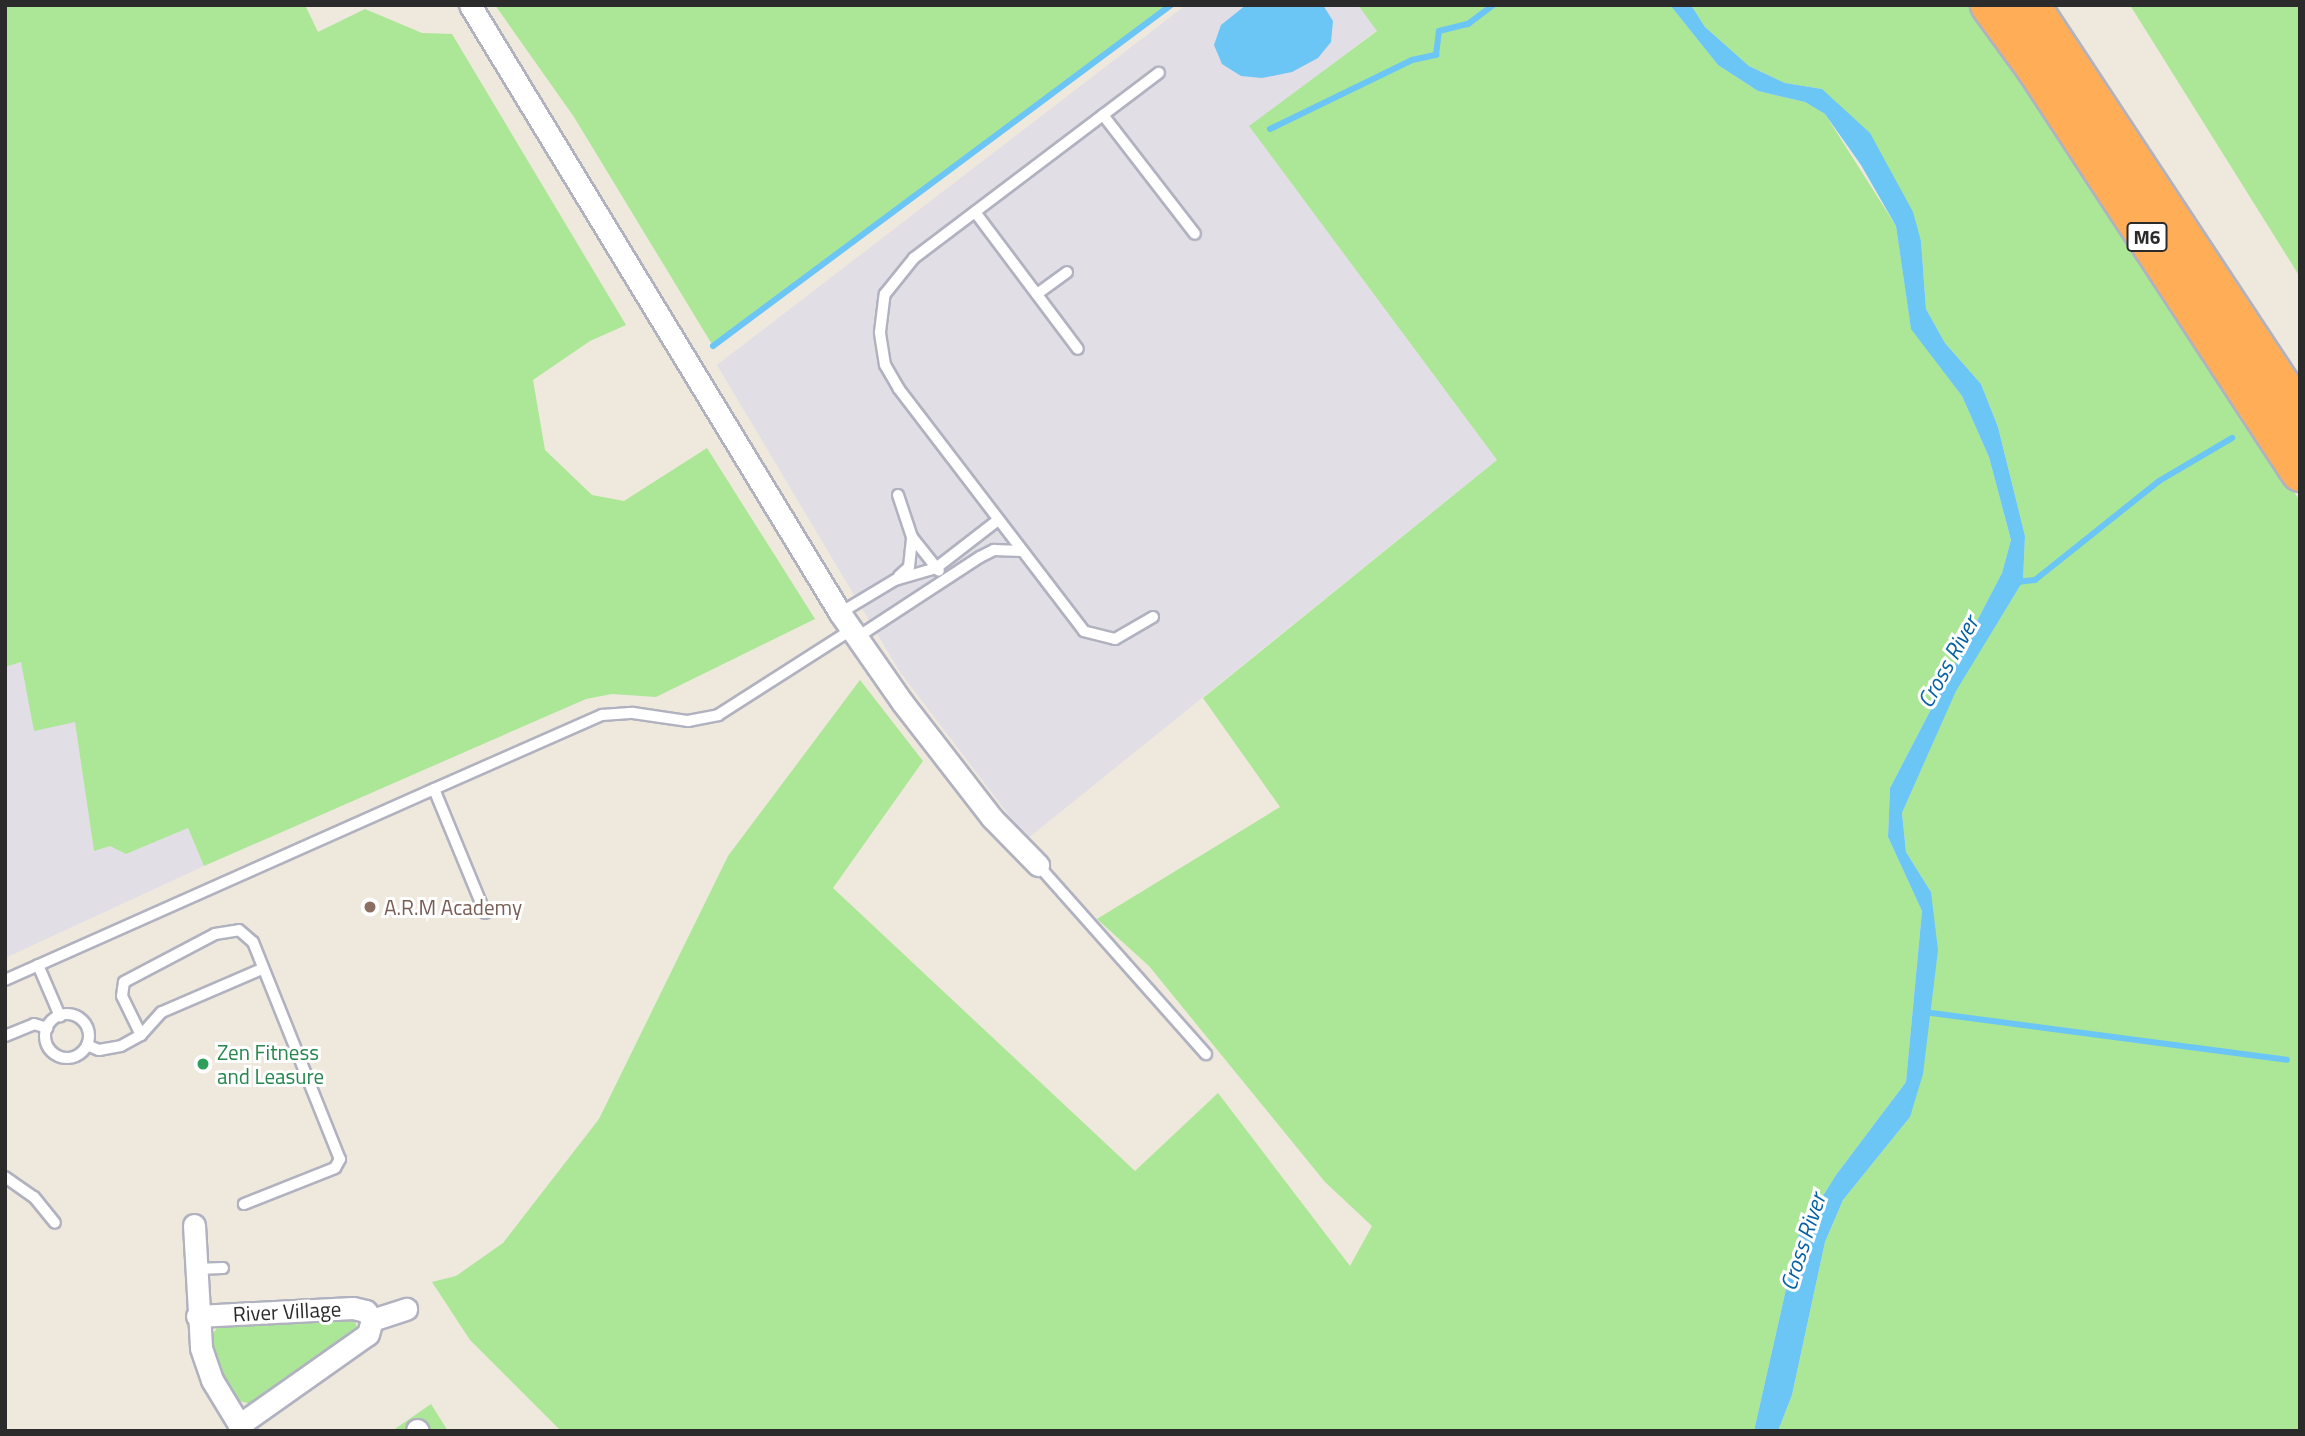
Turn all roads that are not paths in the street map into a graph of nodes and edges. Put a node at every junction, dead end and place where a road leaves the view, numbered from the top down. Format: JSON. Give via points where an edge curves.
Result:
{"nodes":[{"id":1,"x":470,"y":5,"type":"edge"},
{"id":2,"x":1990,"y":5,"type":"edge"},
{"id":3,"x":2031,"y":5,"type":"edge"},
{"id":4,"x":1159,"y":73,"type":"dead end"},
{"id":5,"x":1103,"y":115,"type":"junction"},
{"id":6,"x":975,"y":212,"type":"junction"},
{"id":7,"x":1195,"y":234,"type":"dead end"},
{"id":8,"x":1067,"y":272,"type":"dead end"},
{"id":9,"x":1037,"y":294,"type":"junction"},
{"id":10,"x":1078,"y":349,"type":"dead end"},
{"id":11,"x":2300,"y":414,"type":"edge"},
{"id":12,"x":2300,"y":472,"type":"edge"},
{"id":13,"x":898,"y":495,"type":"dead end"},
{"id":14,"x":998,"y":520,"type":"junction"},
{"id":15,"x":912,"y":537,"type":"junction"},
{"id":16,"x":1023,"y":551,"type":"junction"},
{"id":17,"x":936,"y":568,"type":"junction"},
{"id":18,"x":945,"y":578,"type":"junction"},
{"id":19,"x":895,"y":580,"type":"junction"},
{"id":20,"x":1153,"y":617,"type":"dead end"},
{"id":21,"x":849,"y":627,"type":"junction"},
{"id":22,"x":435,"y":789,"type":"junction"},
{"id":23,"x":1038,"y":865,"type":"joint"},
{"id":24,"x":485,"y":913,"type":"dead end"},
{"id":25,"x":38,"y":965,"type":"junction"},
{"id":26,"x":262,"y":969,"type":"junction"},
{"id":27,"x":5,"y":980,"type":"edge"},
{"id":28,"x":60,"y":1016,"type":"junction"},
{"id":29,"x":47,"y":1028,"type":"junction"},
{"id":30,"x":141,"y":1035,"type":"junction"},
{"id":31,"x":5,"y":1036,"type":"edge"},
{"id":32,"x":87,"y":1045,"type":"junction"},
{"id":33,"x":1206,"y":1054,"type":"dead end"},
{"id":34,"x":5,"y":1177,"type":"edge"},
{"id":35,"x":244,"y":1204,"type":"dead end"},
{"id":36,"x":55,"y":1223,"type":"dead end"},
{"id":37,"x":194,"y":1225,"type":"dead end"},
{"id":38,"x":223,"y":1268,"type":"dead end"},
{"id":39,"x":196,"y":1269,"type":"junction"},
{"id":40,"x":406,"y":1309,"type":"dead end"},
{"id":41,"x":197,"y":1316,"type":"junction"},
{"id":42,"x":372,"y":1320,"type":"junction"},
{"id":43,"x":241,"y":1428,"type":"edge"}],
"edges":[{"from":1,"to":21,"type":"street"},
{"from":2,"to":12,"type":"highway","number":"M6"},
{"from":3,"to":11,"type":"highway","number":"M6"},
{"from":4,"to":5,"type":"lane"},
{"from":5,"to":6,"type":"lane"},
{"from":5,"to":7,"type":"lane"},
{"from":6,"to":9,"type":"lane"},
{"from":6,"to":14,"type":"lane","via":[[898,275],[885,294],[880,332],[885,365],[900,389]]},
{"from":8,"to":9,"type":"lane"},
{"from":9,"to":10,"type":"lane"},
{"from":13,"to":15,"type":"lane"},
{"from":14,"to":16,"type":"lane"},
{"from":14,"to":17,"type":"lane"},
{"from":15,"to":17,"type":"lane"},
{"from":15,"to":19,"type":"lane","via":[[909,567]]},
{"from":16,"to":18,"type":"lane","via":[[994,550]]},
{"from":16,"to":20,"type":"lane","via":[[1066,610],[1092,635],[1115,639]]},
{"from":17,"to":18,"type":"lane"},
{"from":17,"to":19,"type":"lane"},
{"from":18,"to":21,"type":"lane"},
{"from":19,"to":21,"type":"lane"},
{"from":21,"to":22,"type":"lane","via":[[718,715],[688,722],[633,713],[601,715]]},
{"from":21,"to":23,"type":"street","via":[[992,818]]},
{"from":22,"to":24,"type":"lane"},
{"from":22,"to":25,"type":"lane"},
{"from":23,"to":33,"type":"lane"},
{"from":25,"to":27,"type":"lane"},
{"from":25,"to":28,"type":"lane"},
{"from":26,"to":30,"type":"lane","via":[[162,1012]]},
{"from":26,"to":30,"type":"lane","via":[[253,942],[239,930],[215,934],[152,965],[124,982],[122,996]]},
{"from":26,"to":35,"type":"lane","via":[[340,1160],[335,1168]]},
{"from":28,"to":29,"type":"lane"},
{"from":28,"to":32,"type":"lane","via":[[78,1017],[88,1030]]},
{"from":29,"to":31,"type":"lane","via":[[34,1024]]},
{"from":29,"to":32,"type":"lane","via":[[48,1047],[60,1057],[74,1058]]},
{"from":30,"to":32,"type":"lane","via":[[121,1046],[99,1050]]},
{"from":34,"to":36,"type":"lane","via":[[34,1197]]},
{"from":37,"to":39,"type":"street","name":"River Village"},
{"from":38,"to":39,"type":"lane"},
{"from":39,"to":41,"type":"street","name":"River Village"},
{"from":40,"to":42,"type":"street","name":"River Village"},
{"from":41,"to":42,"type":"street","name":"River Village","via":[[353,1308],[366,1311]]},
{"from":41,"to":43,"type":"street","name":"River Village","via":[[212,1380]]},
{"from":42,"to":43,"type":"street","name":"River Village","via":[[368,1334]]}]}
